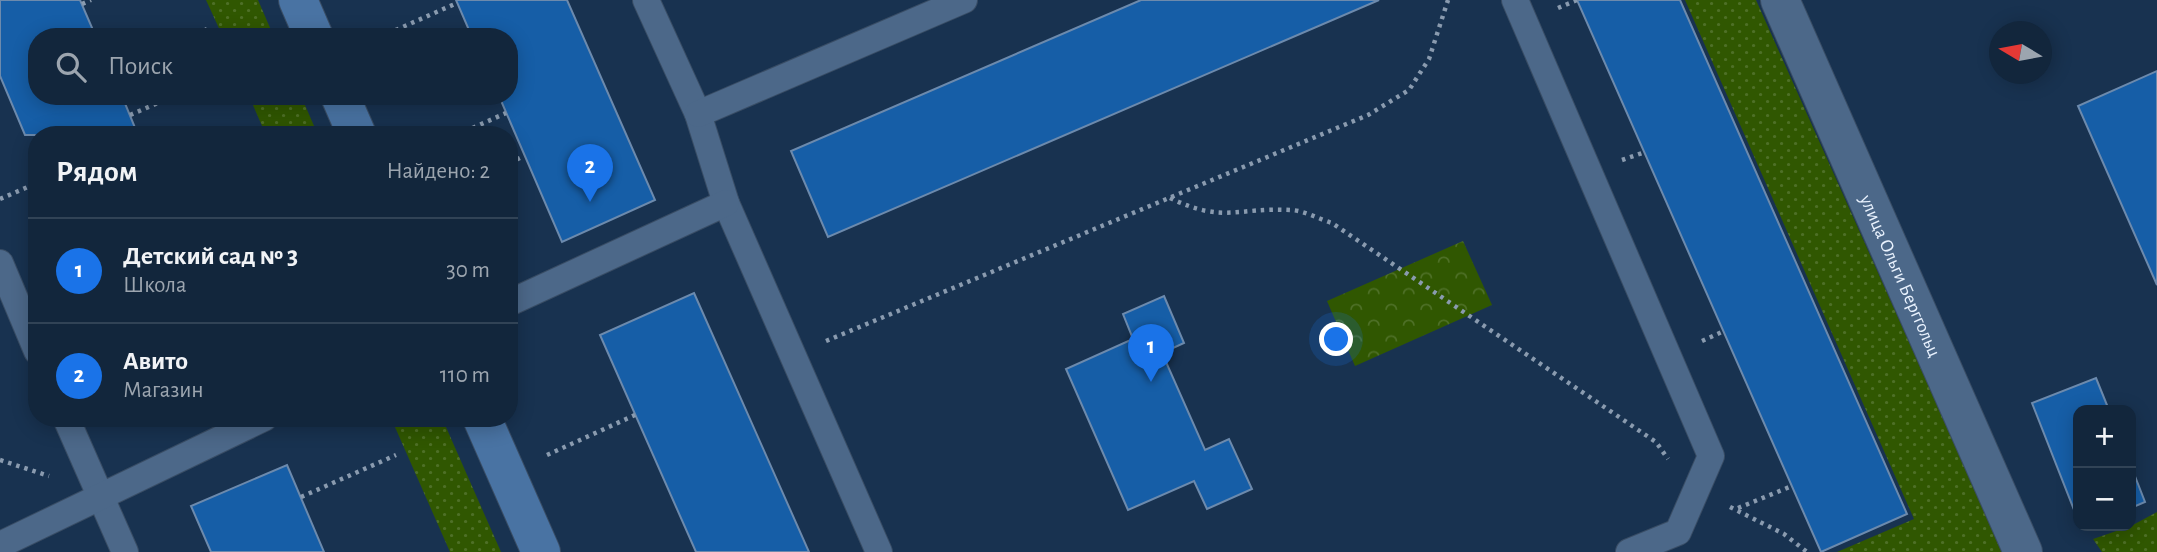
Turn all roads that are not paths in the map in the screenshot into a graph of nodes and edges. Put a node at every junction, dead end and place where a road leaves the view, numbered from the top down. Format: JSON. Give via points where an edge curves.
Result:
{"nodes":[{"id":1,"x":298,"y":0,"type":"edge"},
{"id":2,"x":646,"y":0,"type":"edge"},
{"id":3,"x":964,"y":0,"type":"edge"},
{"id":4,"x":1516,"y":0,"type":"edge"},
{"id":5,"x":1780,"y":0,"type":"edge"},
{"id":6,"x":310,"y":28,"type":"edge"},
{"id":7,"x":344,"y":105,"type":"edge"},
{"id":8,"x":698,"y":114,"type":"junction"},
{"id":9,"x":353,"y":126,"type":"edge"},
{"id":10,"x":726,"y":203,"type":"junction"},
{"id":11,"x":0,"y":263,"type":"edge"},
{"id":12,"x":518,"y":299,"type":"edge"},
{"id":13,"x":28,"y":330,"type":"edge"},
{"id":14,"x":70,"y":427,"type":"edge"},
{"id":15,"x":245,"y":427,"type":"edge"},
{"id":16,"x":486,"y":427,"type":"edge"},
{"id":17,"x":99,"y":495,"type":"junction"},
{"id":18,"x":0,"y":545,"type":"edge"},
{"id":19,"x":125,"y":552,"type":"edge"},
{"id":20,"x":541,"y":552,"type":"edge"},
{"id":21,"x":879,"y":552,"type":"edge"},
{"id":22,"x":1629,"y":552,"type":"edge"},
{"id":23,"x":2022,"y":552,"type":"edge"}],
"edges":[{"from":1,"to":6,"type":"street"},
{"from":2,"to":8,"type":"lane"},
{"from":3,"to":8,"type":"lane"},
{"from":4,"to":22,"type":"lane","via":[[1711,456],[1678,532]]},
{"from":5,"to":23,"type":"street","name":"улица Ольги Берггольц"},
{"from":7,"to":9,"type":"street"},
{"from":8,"to":10,"type":"lane"},
{"from":10,"to":12,"type":"lane"},
{"from":10,"to":21,"type":"lane"},
{"from":11,"to":13,"type":"lane"},
{"from":14,"to":17,"type":"lane"},
{"from":15,"to":17,"type":"lane"},
{"from":16,"to":20,"type":"street"},
{"from":17,"to":18,"type":"lane"},
{"from":17,"to":19,"type":"lane"}]}
